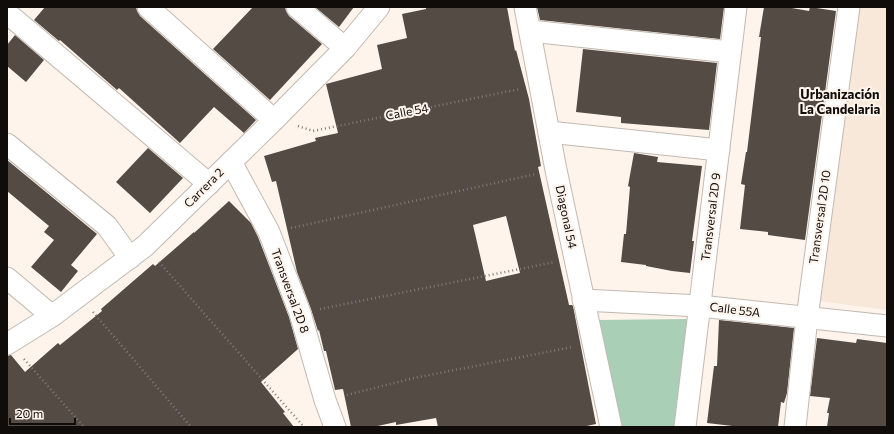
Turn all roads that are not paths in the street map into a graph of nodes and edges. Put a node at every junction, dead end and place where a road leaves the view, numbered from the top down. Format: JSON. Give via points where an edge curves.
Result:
{"nodes":[{"id":1,"x":148,"y":7,"type":"edge"},
{"id":2,"x":297,"y":7,"type":"edge"},
{"id":3,"x":379,"y":7,"type":"edge"},
{"id":4,"x":525,"y":7,"type":"edge"},
{"id":5,"x":736,"y":7,"type":"edge"},
{"id":6,"x":849,"y":7,"type":"edge"},
{"id":7,"x":14,"y":18,"type":"edge"},
{"id":8,"x":530,"y":31,"type":"junction"},
{"id":9,"x":345,"y":48,"type":"junction"},
{"id":10,"x":730,"y":52,"type":"junction"},
{"id":11,"x":274,"y":120,"type":"junction"},
{"id":12,"x":549,"y":132,"type":"junction"},
{"id":13,"x":7,"y":144,"type":"edge"},
{"id":14,"x":719,"y":150,"type":"junction"},
{"id":15,"x":231,"y":162,"type":"junction"},
{"id":16,"x":209,"y":184,"type":"junction"},
{"id":17,"x":137,"y":252,"type":"junction"},
{"id":18,"x":7,"y":278,"type":"edge"},
{"id":19,"x":583,"y":300,"type":"junction"},
{"id":20,"x":700,"y":306,"type":"junction"},
{"id":21,"x":52,"y":316,"type":"junction"},
{"id":22,"x":807,"y":318,"type":"junction"},
{"id":23,"x":887,"y":326,"type":"edge"},
{"id":24,"x":8,"y":343,"type":"edge"},
{"id":25,"x":334,"y":427,"type":"edge"},
{"id":26,"x":611,"y":427,"type":"edge"},
{"id":27,"x":685,"y":427,"type":"edge"},
{"id":28,"x":795,"y":427,"type":"edge"}],
"edges":[{"from":1,"to":11,"type":"street"},
{"from":2,"to":9,"type":"street"},
{"from":3,"to":9,"type":"street","name":"Carrera 2"},
{"from":4,"to":8,"type":"street","name":"Diagonal 54"},
{"from":5,"to":10,"type":"street","name":"Transversal 2D 9"},
{"from":6,"to":22,"type":"street","name":"Transversal 2D 10"},
{"from":7,"to":16,"type":"street"},
{"from":8,"to":10,"type":"street"},
{"from":8,"to":12,"type":"street","name":"Diagonal 54"},
{"from":9,"to":11,"type":"street","name":"Carrera 2"},
{"from":10,"to":14,"type":"street","name":"Transversal 2D 9"},
{"from":11,"to":15,"type":"street","name":"Carrera 2"},
{"from":12,"to":14,"type":"street"},
{"from":12,"to":19,"type":"street","name":"Diagonal 54"},
{"from":13,"to":17,"type":"street"},
{"from":14,"to":20,"type":"street","name":"Transversal 2D 9"},
{"from":15,"to":16,"type":"street","name":"Carrera 2"},
{"from":15,"to":25,"type":"street","name":"Transversal 2D 8","via":[[269,232],[300,313]]},
{"from":16,"to":17,"type":"street","name":"Carrera 2"},
{"from":17,"to":21,"type":"street","name":"Carrera 2"},
{"from":18,"to":21,"type":"street"},
{"from":19,"to":20,"type":"street","name":"Calle 55A"},
{"from":19,"to":26,"type":"street","name":"Diagonal 54"},
{"from":20,"to":22,"type":"street","name":"Calle 55A"},
{"from":20,"to":27,"type":"street","name":"Transversal 2D 9"},
{"from":21,"to":24,"type":"street","name":"Carrera 2"},
{"from":22,"to":23,"type":"street","name":"Calle 55A"},
{"from":22,"to":28,"type":"street","name":"Transversal 2D 10"}]}
